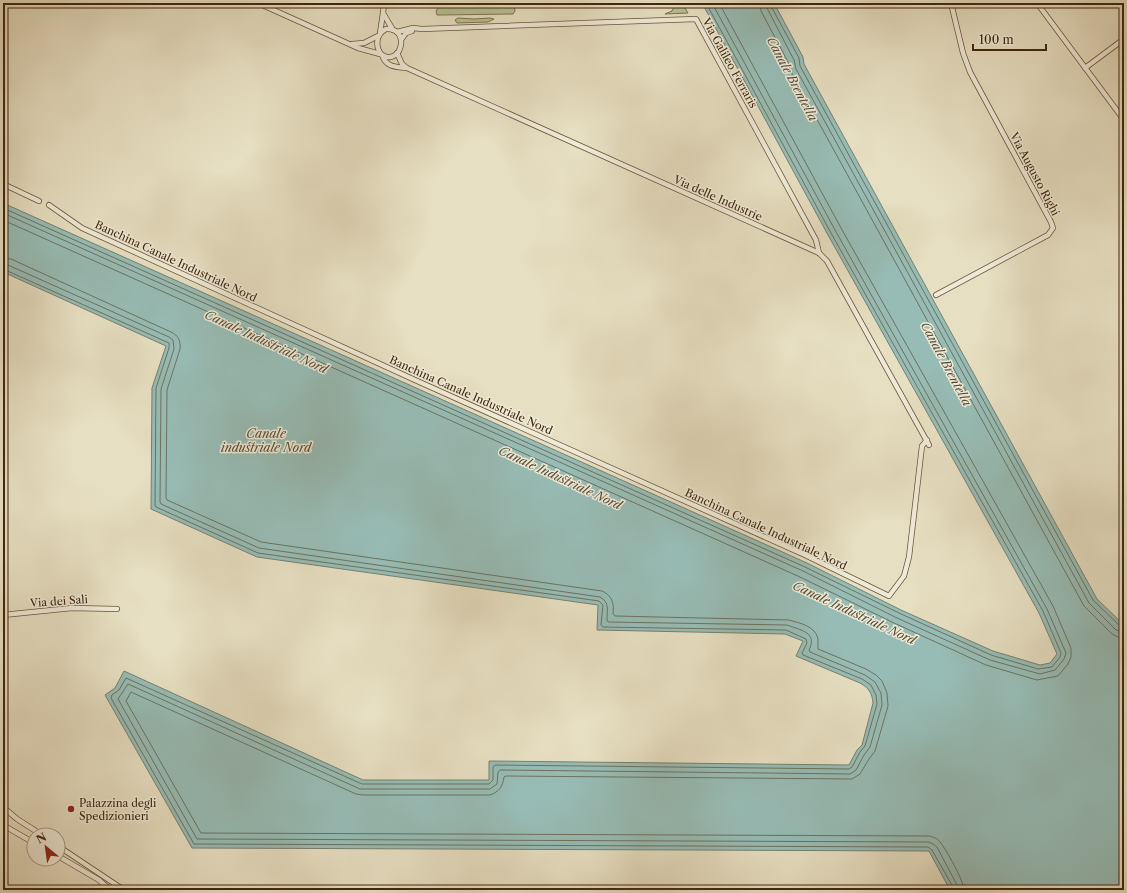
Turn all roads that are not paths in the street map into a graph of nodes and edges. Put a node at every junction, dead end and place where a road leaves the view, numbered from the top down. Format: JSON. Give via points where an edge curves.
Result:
{"nodes":[{"id":1,"x":258,"y":3,"type":"edge"},
{"id":2,"x":384,"y":3,"type":"edge"},
{"id":3,"x":951,"y":3,"type":"edge"},
{"id":4,"x":1037,"y":3,"type":"edge"},
{"id":5,"x":383,"y":13,"type":"junction"},
{"id":6,"x":422,"y":29,"type":"junction"},
{"id":7,"x":395,"y":31,"type":"junction"},
{"id":8,"x":379,"y":35,"type":"junction"},
{"id":9,"x":1124,"y":38,"type":"edge"},
{"id":10,"x":401,"y":40,"type":"junction"},
{"id":11,"x":348,"y":43,"type":"junction"},
{"id":12,"x":397,"y":53,"type":"junction"},
{"id":13,"x":381,"y":54,"type":"junction"},
{"id":14,"x":408,"y":68,"type":"junction"},
{"id":15,"x":1085,"y":68,"type":"junction"},
{"id":16,"x":1124,"y":120,"type":"edge"},
{"id":17,"x":3,"y":184,"type":"edge"},
{"id":18,"x":39,"y":201,"type":"dead end"},
{"id":19,"x":49,"y":205,"type":"dead end"},
{"id":20,"x":819,"y":253,"type":"junction"},
{"id":21,"x":936,"y":296,"type":"dead end"},
{"id":22,"x":928,"y":443,"type":"joint"},
{"id":23,"x":117,"y":609,"type":"dead end"},
{"id":24,"x":3,"y":615,"type":"edge"},
{"id":25,"x":3,"y":807,"type":"edge"},
{"id":26,"x":3,"y":825,"type":"edge"},
{"id":27,"x":30,"y":827,"type":"edge"},
{"id":28,"x":26,"y":838,"type":"edge"},
{"id":29,"x":66,"y":851,"type":"edge"},
{"id":30,"x":66,"y":861,"type":"edge"},
{"id":31,"x":110,"y":890,"type":"edge"},
{"id":32,"x":124,"y":890,"type":"edge"}],
"edges":[{"from":1,"to":11,"type":"street","name":"Via delle Industrie"},
{"from":2,"to":5,"type":"street"},
{"from":3,"to":21,"type":"street","name":"Via Augusto Righi","via":[[970,72],[1053,228],[1048,235]]},
{"from":4,"to":15,"type":"street"},
{"from":5,"to":7,"type":"street"},
{"from":5,"to":8,"type":"street"},
{"from":6,"to":7,"type":"street","name":"Via Galileo Ferraris"},
{"from":6,"to":10,"type":"street","name":"Via Galileo Ferraris","via":[[406,33]]},
{"from":6,"to":20,"type":"street","name":"Via Galileo Ferraris","via":[[696,19],[816,240]]},
{"from":7,"to":8,"type":"street","via":[[386,29]]},
{"from":7,"to":10,"type":"street"},
{"from":8,"to":11,"type":"street","name":"Via delle Industrie","via":[[360,44]]},
{"from":8,"to":13,"type":"street","via":[[378,48]]},
{"from":9,"to":15,"type":"street"},
{"from":10,"to":12,"type":"street"},
{"from":11,"to":13,"type":"street","name":"Via delle Industrie","via":[[362,50]]},
{"from":12,"to":13,"type":"street","via":[[391,57]]},
{"from":12,"to":14,"type":"street","name":"Via delle Industrie","via":[[402,64]]},
{"from":13,"to":14,"type":"street","name":"Via delle Industrie","via":[[389,65]]},
{"from":14,"to":20,"type":"street","name":"Via delle Industrie"},
{"from":15,"to":16,"type":"street"},
{"from":17,"to":18,"type":"street"},
{"from":19,"to":22,"type":"street","name":"Banchina Canale Industriale Nord","via":[[82,228],[805,555],[890,596],[904,576],[922,446]]},
{"from":20,"to":22,"type":"street","name":"Via delle Industrie","via":[[827,261]]},
{"from":23,"to":24,"type":"street","name":"Via dei Sali","via":[[64,608]]},
{"from":25,"to":27,"type":"street"},
{"from":26,"to":28,"type":"street"},
{"from":29,"to":32,"type":"street"},
{"from":30,"to":31,"type":"street","via":[[99,880]]}]}
